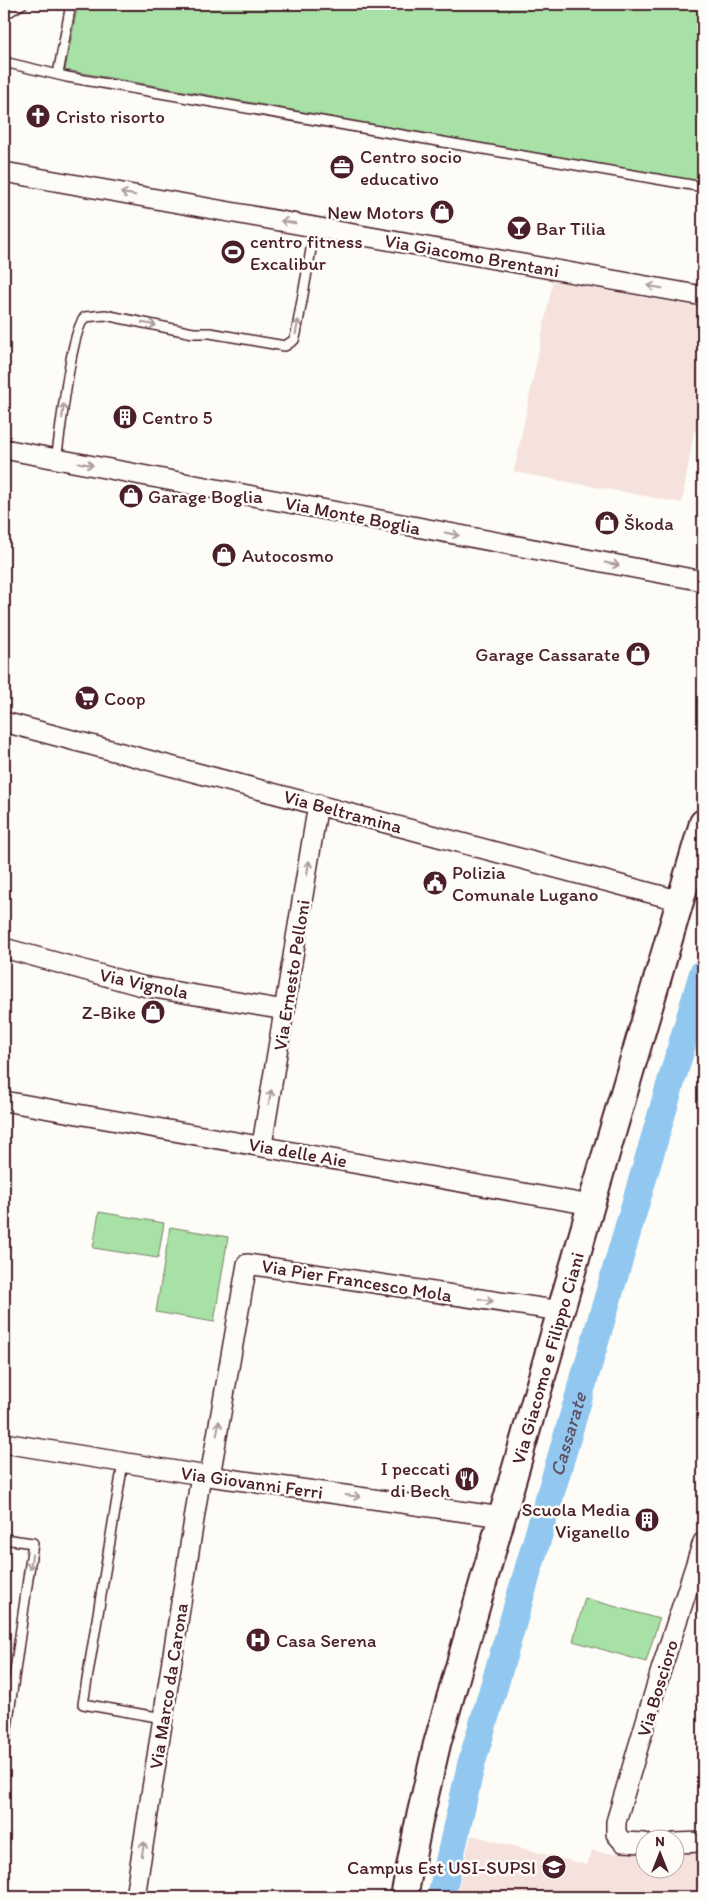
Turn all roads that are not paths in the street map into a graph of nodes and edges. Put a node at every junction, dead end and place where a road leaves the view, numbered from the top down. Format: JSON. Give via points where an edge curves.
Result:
{"nodes":[{"id":1,"x":22,"y":4,"type":"edge"},
{"id":2,"x":71,"y":4,"type":"edge"},
{"id":3,"x":4,"y":15,"type":"edge"},
{"id":4,"x":4,"y":62,"type":"edge"},
{"id":5,"x":58,"y":74,"type":"junction"},
{"id":6,"x":4,"y":172,"type":"edge"},
{"id":7,"x":703,"y":187,"type":"edge"},
{"id":8,"x":315,"y":227,"type":"junction"},
{"id":9,"x":703,"y":296,"type":"edge"},
{"id":10,"x":4,"y":449,"type":"edge"},
{"id":11,"x":56,"y":459,"type":"junction"},
{"id":12,"x":703,"y":581,"type":"edge"},
{"id":13,"x":4,"y":722,"type":"edge"},
{"id":14,"x":318,"y":804,"type":"junction"},
{"id":15,"x":703,"y":823,"type":"edge"},
{"id":16,"x":681,"y":901,"type":"junction"},
{"id":17,"x":4,"y":948,"type":"edge"},
{"id":18,"x":285,"y":1010,"type":"junction"},
{"id":19,"x":4,"y":1101,"type":"edge"},
{"id":20,"x":262,"y":1145,"type":"junction"},
{"id":21,"x":591,"y":1205,"type":"junction"},
{"id":22,"x":561,"y":1311,"type":"junction"},
{"id":23,"x":4,"y":1444,"type":"edge"},
{"id":24,"x":124,"y":1463,"type":"junction"},
{"id":25,"x":205,"y":1475,"type":"junction"},
{"id":26,"x":502,"y":1517,"type":"junction"},
{"id":27,"x":4,"y":1539,"type":"edge"},
{"id":28,"x":703,"y":1542,"type":"edge"},
{"id":29,"x":163,"y":1718,"type":"junction"},
{"id":30,"x":4,"y":1749,"type":"edge"},
{"id":31,"x":703,"y":1842,"type":"edge"},
{"id":32,"x":634,"y":1843,"type":"edge"},
{"id":33,"x":684,"y":1843,"type":"edge"},
{"id":34,"x":135,"y":1897,"type":"edge"},
{"id":35,"x":404,"y":1897,"type":"edge"}],
"edges":[{"from":1,"to":3,"type":"lane"},
{"from":2,"to":5,"type":"lane"},
{"from":4,"to":5,"type":"lane"},
{"from":5,"to":7,"type":"lane"},
{"from":8,"to":6,"type":"street","name":"Via Giacomo Brentani","one_way":true},
{"from":9,"to":8,"type":"street","name":"Via Giacomo Brentani","one_way":true},
{"from":11,"to":8,"type":"lane","one_way":true,"via":[[77,332],[85,317],[105,315],[193,333],[285,346],[294,340],[296,334]]},
{"from":10,"to":11,"type":"street","name":"Via Monte Boglia"},
{"from":11,"to":12,"type":"street","name":"Via Monte Boglia","one_way":true},
{"from":13,"to":14,"type":"street","name":"Via Beltramina"},
{"from":14,"to":16,"type":"street","name":"Via Beltramina"},
{"from":18,"to":14,"type":"street","name":"Via Ernesto Pelloni","one_way":true},
{"from":15,"to":16,"type":"main road","name":"Via Giacomo e Filippo Ciani"},
{"from":16,"to":21,"type":"main road","name":"Via Giacomo e Filippo Ciani"},
{"from":17,"to":18,"type":"street","name":"Via Vignola","via":[[142,986]]},
{"from":20,"to":18,"type":"street","name":"Via Ernesto Pelloni","one_way":true},
{"from":19,"to":20,"type":"street","name":"Via delle Aie"},
{"from":20,"to":21,"type":"street","name":"Via delle Aie"},
{"from":21,"to":22,"type":"main road","name":"Via Giacomo e Filippo Ciani"},
{"from":25,"to":22,"type":"street","name":"Via Pier Francesco Mola","one_way":true,"via":[[247,1264]]},
{"from":22,"to":26,"type":"main road","name":"Via Giacomo e Filippo Ciani"},
{"from":23,"to":24,"type":"street","name":"Via Giovanni Ferri"},
{"from":24,"to":25,"type":"street","name":"Via Giovanni Ferri"},
{"from":24,"to":29,"type":"lane","via":[[83,1704]]},
{"from":25,"to":26,"type":"street","name":"Via Giovanni Ferri","one_way":true},
{"from":25,"to":29,"type":"street","name":"Via Marco da Carona"},
{"from":26,"to":35,"type":"main road","name":"Via Giacomo e Filippo Ciani","via":[[431,1769]]},
{"from":27,"to":30,"type":"lane","one_way":true,"via":[[33,1544]]},
{"from":28,"to":32,"type":"street","name":"Via Boscioro","via":[[618,1813],[616,1834],[623,1842]]},
{"from":34,"to":29,"type":"street","name":"Via Marco da Carona","one_way":true},
{"from":31,"to":33,"type":"street"}]}
